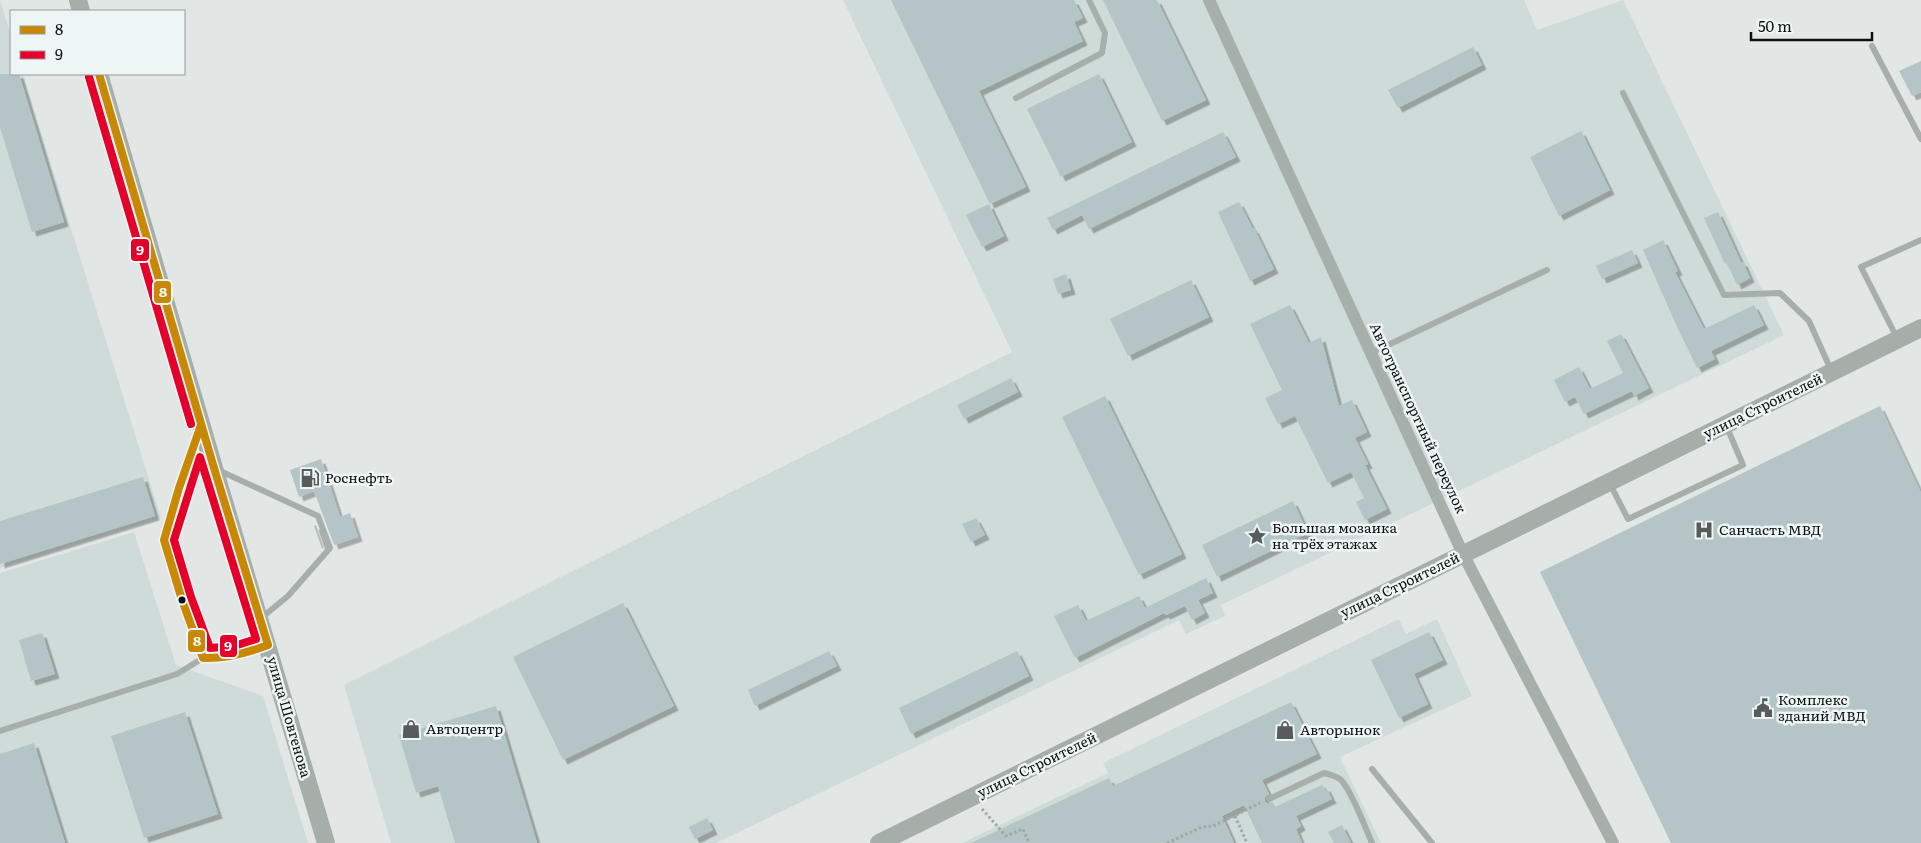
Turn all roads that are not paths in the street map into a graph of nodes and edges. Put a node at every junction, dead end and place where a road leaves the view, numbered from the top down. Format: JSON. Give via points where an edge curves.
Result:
{"nodes":[{"id":1,"x":1089,"y":0,"type":"edge"},
{"id":2,"x":1209,"y":0,"type":"edge"},
{"id":3,"x":1872,"y":46,"type":"dead end"},
{"id":4,"x":99,"y":75,"type":"edge"},
{"id":5,"x":1623,"y":93,"type":"dead end"},
{"id":6,"x":1016,"y":98,"type":"dead end"},
{"id":7,"x":1921,"y":139,"type":"edge"},
{"id":8,"x":1921,"y":240,"type":"edge"},
{"id":9,"x":1547,"y":270,"type":"dead end"},
{"id":10,"x":1921,"y":328,"type":"edge"},
{"id":11,"x":1898,"y":340,"type":"junction"},
{"id":12,"x":1371,"y":353,"type":"junction"},
{"id":13,"x":1832,"y":372,"type":"junction"},
{"id":14,"x":1726,"y":424,"type":"junction"},
{"id":15,"x":201,"y":425,"type":"junction"},
{"id":16,"x":214,"y":468,"type":"junction"},
{"id":17,"x":1609,"y":482,"type":"junction"},
{"id":18,"x":1463,"y":554,"type":"junction"},
{"id":19,"x":259,"y":620,"type":"junction"},
{"id":20,"x":268,"y":645,"type":"junction"},
{"id":21,"x":203,"y":658,"type":"junction"},
{"id":22,"x":0,"y":731,"type":"edge"},
{"id":23,"x":1372,"y":769,"type":"dead end"},
{"id":24,"x":1269,"y":799,"type":"road end"},
{"id":25,"x":326,"y":843,"type":"edge"},
{"id":26,"x":879,"y":843,"type":"edge"},
{"id":27,"x":1372,"y":843,"type":"edge"},
{"id":28,"x":1432,"y":843,"type":"edge"},
{"id":29,"x":1612,"y":843,"type":"edge"}],
"edges":[{"from":1,"to":6,"type":"lane","via":[[1105,33],[1102,53]]},
{"from":2,"to":12,"type":"street","name":"Автотранспортный переулок"},
{"from":3,"to":7,"type":"lane"},
{"from":4,"to":15,"type":"street","name":"улица Шовгенова"},
{"from":5,"to":13,"type":"lane","via":[[1724,295],[1780,293],[1809,321]]},
{"from":8,"to":11,"type":"lane","via":[[1862,267]]},
{"from":9,"to":12,"type":"lane"},
{"from":10,"to":11,"type":"street","name":"улица Строителей"},
{"from":11,"to":13,"type":"street","name":"улица Строителей"},
{"from":12,"to":18,"type":"street","name":"Автотранспортный переулок"},
{"from":13,"to":14,"type":"street","name":"улица Строителей"},
{"from":14,"to":17,"type":"street","name":"улица Строителей"},
{"from":14,"to":17,"type":"lane","via":[[1743,465],[1628,519]]},
{"from":15,"to":16,"type":"street","name":"улица Шовгенова"},
{"from":15,"to":21,"type":"lane","via":[[164,540]]},
{"from":16,"to":19,"type":"street","name":"улица Шовгенова"},
{"from":16,"to":19,"type":"lane","via":[[318,516],[330,548],[288,596]]},
{"from":17,"to":18,"type":"street","name":"улица Строителей"},
{"from":18,"to":26,"type":"street","name":"улица Строителей"},
{"from":18,"to":29,"type":"street","name":"Автотранспортный переулок"},
{"from":19,"to":20,"type":"street","name":"улица Шовгенова"},
{"from":20,"to":21,"type":"lane","via":[[219,659]]},
{"from":20,"to":25,"type":"street","name":"улица Шовгенова"},
{"from":21,"to":22,"type":"lane","via":[[177,674]]},
{"from":23,"to":28,"type":"lane"},
{"from":24,"to":27,"type":"lane","via":[[1324,774],[1334,776],[1342,780]]}]}
